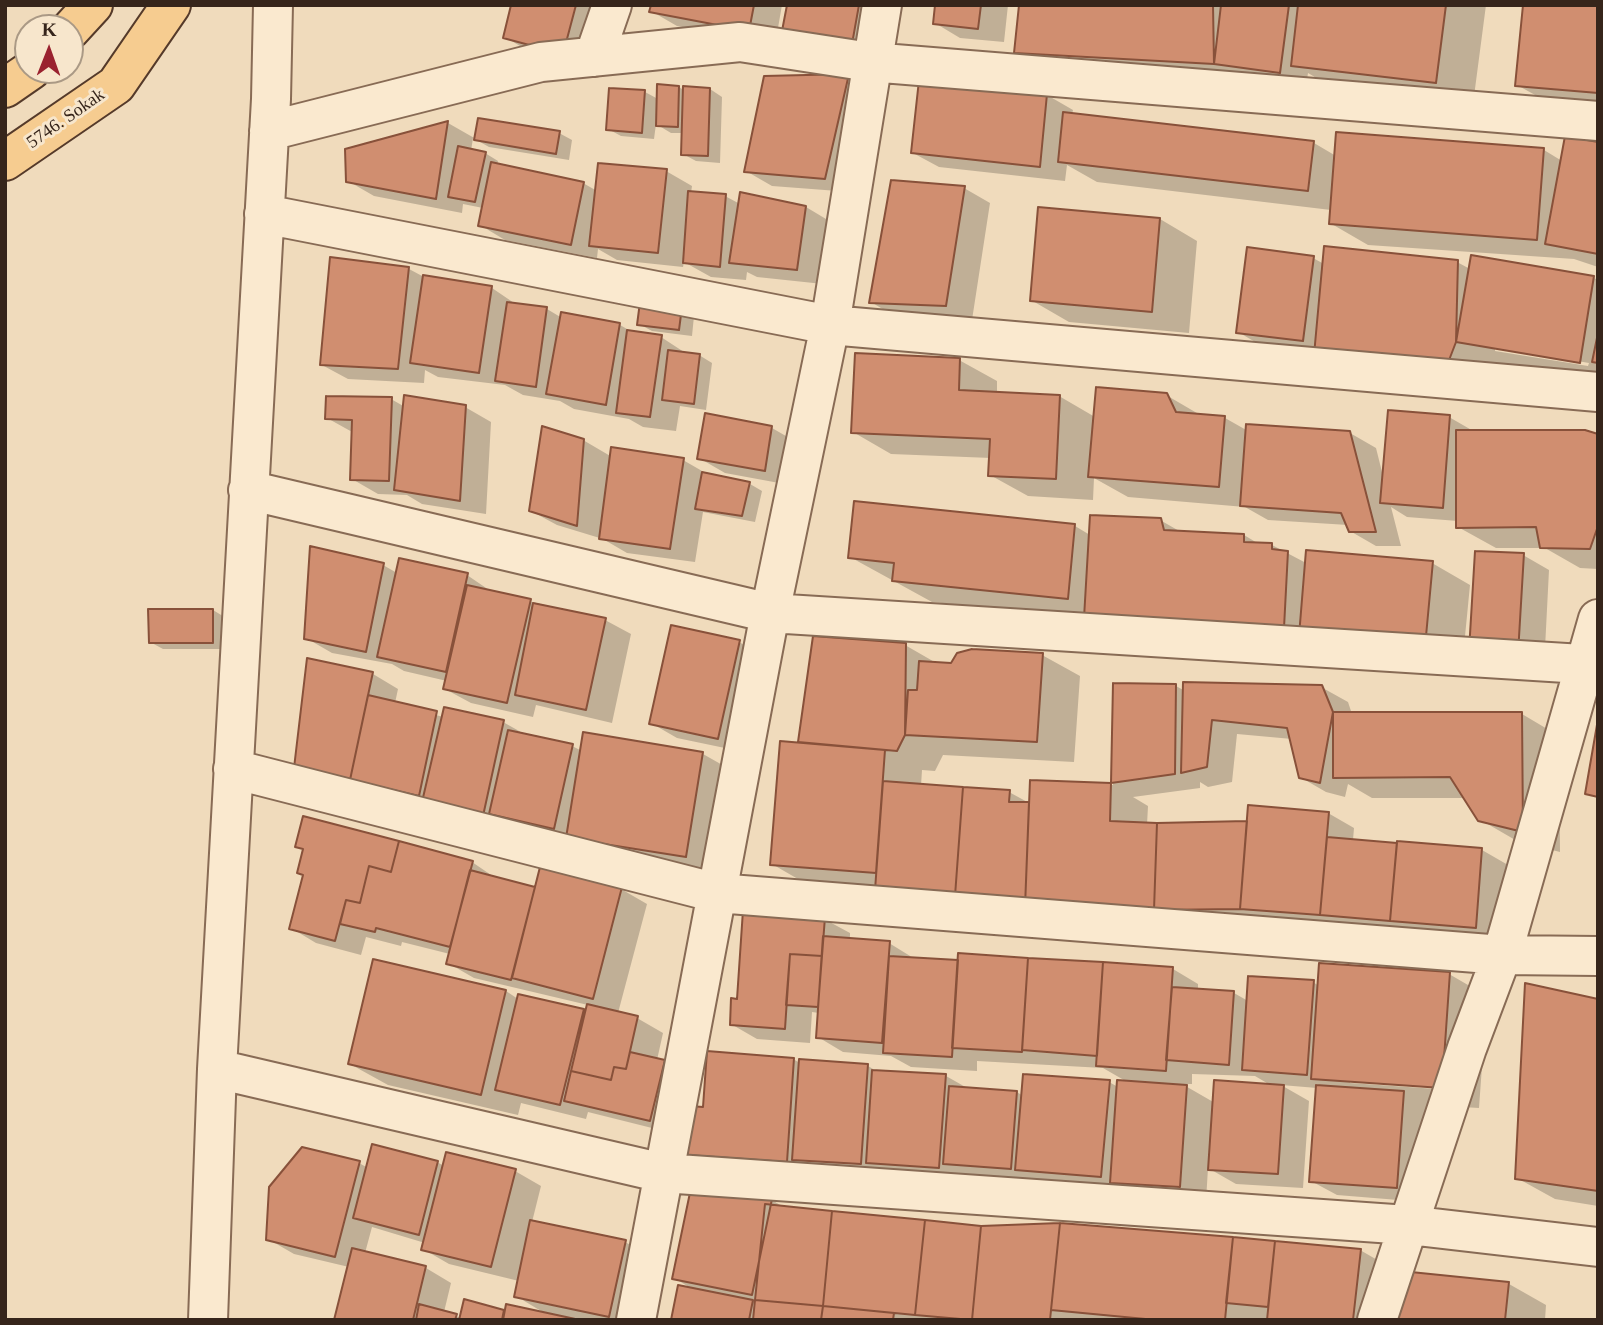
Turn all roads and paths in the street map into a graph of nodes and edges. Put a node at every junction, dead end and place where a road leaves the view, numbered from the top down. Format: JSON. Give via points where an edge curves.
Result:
{"nodes":[{"id":1,"x":171,"y":5,"type":"edge"},
{"id":2,"x":273,"y":5,"type":"edge"},
{"id":3,"x":612,"y":5,"type":"edge"},
{"id":4,"x":882,"y":5,"type":"edge"},
{"id":5,"x":594,"y":57,"type":"junction"},
{"id":6,"x":870,"y":62,"type":"junction"},
{"id":7,"x":1598,"y":121,"type":"edge"},
{"id":8,"x":269,"y":131,"type":"junction"},
{"id":9,"x":5,"y":161,"type":"edge"},
{"id":10,"x":264,"y":214,"type":"junction"},
{"id":11,"x":830,"y":325,"type":"junction"},
{"id":12,"x":1598,"y":392,"type":"edge"},
{"id":13,"x":248,"y":490,"type":"junction"},
{"id":14,"x":770,"y":613,"type":"junction"},
{"id":15,"x":1598,"y":619,"type":"edge"},
{"id":16,"x":1591,"y":665,"type":"edge"},
{"id":17,"x":233,"y":769,"type":"junction"},
{"id":18,"x":717,"y":893,"type":"junction"},
{"id":19,"x":1502,"y":955,"type":"junction"},
{"id":20,"x":1598,"y":956,"type":"edge"},
{"id":21,"x":217,"y":1069,"type":"junction"},
{"id":22,"x":663,"y":1173,"type":"junction"},
{"id":23,"x":1408,"y":1225,"type":"junction"},
{"id":24,"x":1598,"y":1247,"type":"edge"},
{"id":25,"x":208,"y":1320,"type":"edge"},
{"id":26,"x":636,"y":1320,"type":"edge"},
{"id":27,"x":1377,"y":1320,"type":"edge"}],
"edges":[{"from":1,"to":9,"type":"main road","name":"5746. Sokak","via":[[116,85]]},
{"from":2,"to":8,"type":"street"},
{"from":3,"to":5,"type":"street"},
{"from":4,"to":6,"type":"street"},
{"from":5,"to":6,"type":"street","via":[[740,42]]},
{"from":5,"to":8,"type":"street","via":[[541,62]]},
{"from":6,"to":7,"type":"street"},
{"from":6,"to":11,"type":"street"},
{"from":8,"to":10,"type":"street"},
{"from":10,"to":11,"type":"street"},
{"from":10,"to":13,"type":"street"},
{"from":11,"to":12,"type":"street"},
{"from":11,"to":14,"type":"street"},
{"from":13,"to":14,"type":"street"},
{"from":13,"to":17,"type":"street"},
{"from":14,"to":16,"type":"street"},
{"from":14,"to":18,"type":"street"},
{"from":15,"to":16,"type":"street"},
{"from":16,"to":19,"type":"street"},
{"from":17,"to":18,"type":"street"},
{"from":17,"to":21,"type":"street"},
{"from":18,"to":19,"type":"street"},
{"from":18,"to":22,"type":"street"},
{"from":19,"to":20,"type":"street"},
{"from":19,"to":23,"type":"street"},
{"from":21,"to":22,"type":"street"},
{"from":21,"to":25,"type":"street"},
{"from":22,"to":23,"type":"street"},
{"from":22,"to":26,"type":"street"},
{"from":23,"to":24,"type":"street"},
{"from":23,"to":27,"type":"street"}]}
